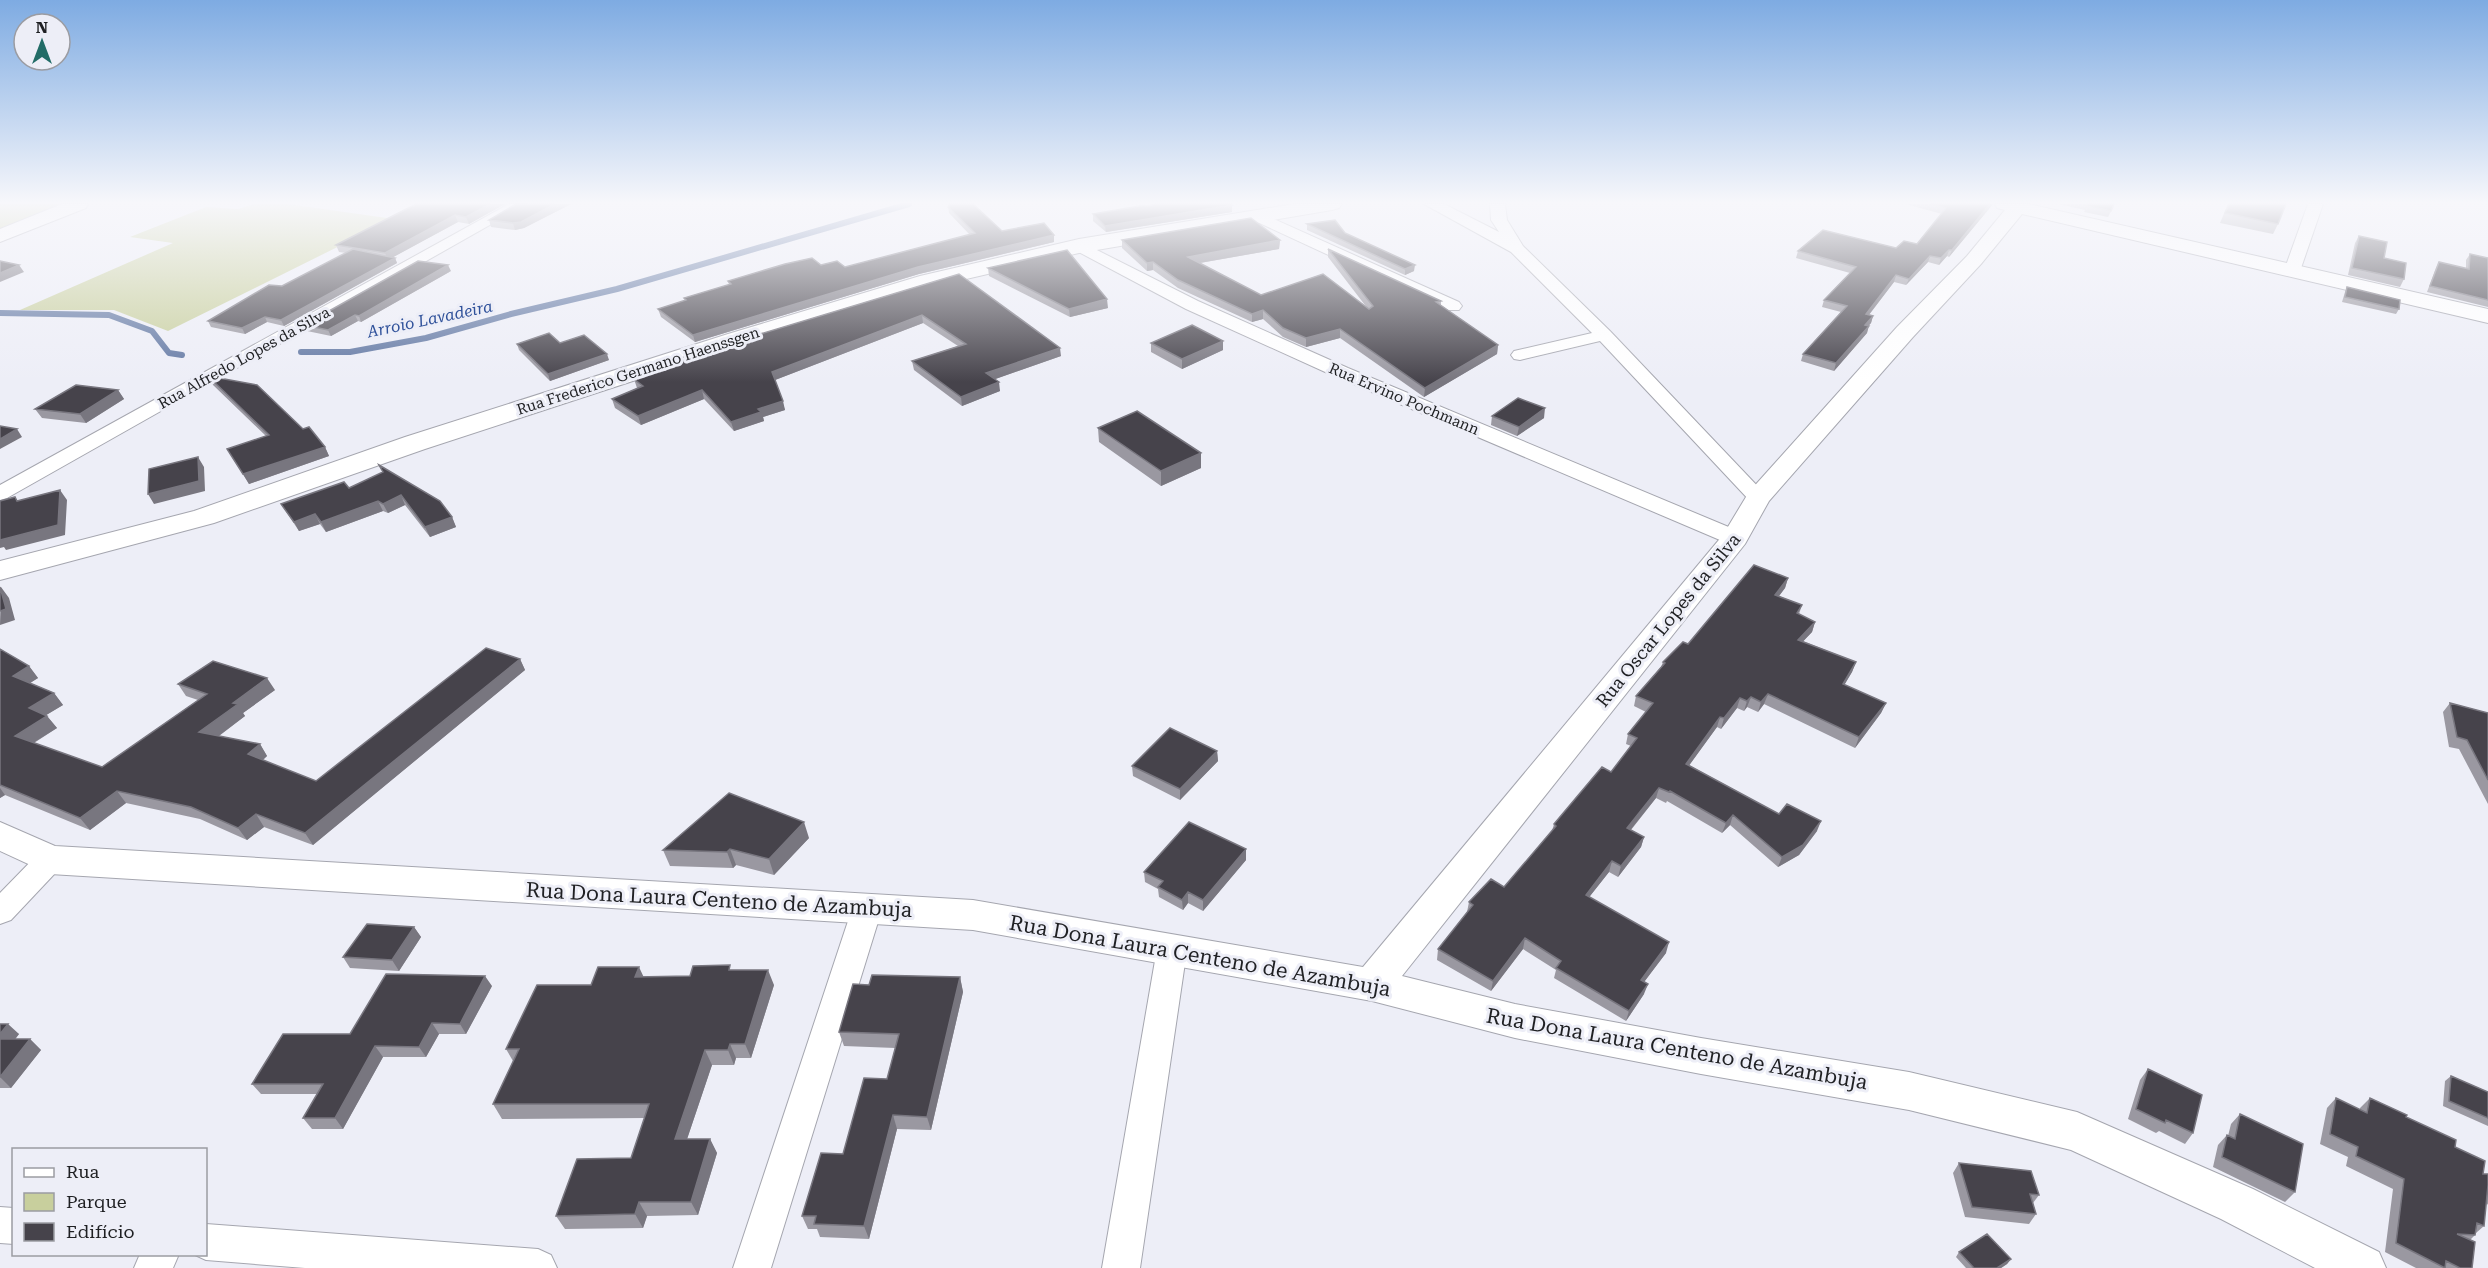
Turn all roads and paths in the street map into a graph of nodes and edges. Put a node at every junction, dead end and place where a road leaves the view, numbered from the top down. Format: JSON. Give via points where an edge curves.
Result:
{"nodes":[{"id":1,"x":414,"y":263,"type":"edge"},
{"id":2,"x":999,"y":263,"type":"edge"},
{"id":3,"x":1112,"y":263,"type":"edge"},
{"id":4,"x":1359,"y":263,"type":"edge"},
{"id":5,"x":1531,"y":263,"type":"edge"},
{"id":6,"x":1971,"y":263,"type":"edge"},
{"id":7,"x":2258,"y":263,"type":"edge"},
{"id":8,"x":2295,"y":263,"type":"edge"},
{"id":9,"x":2292,"y":271,"type":"junction"},
{"id":10,"x":1453,"y":306,"type":"dead end"},
{"id":11,"x":2488,"y":316,"type":"edge"},
{"id":12,"x":1604,"y":335,"type":"junction"},
{"id":13,"x":1520,"y":355,"type":"dead end"},
{"id":14,"x":0,"y":494,"type":"edge"},
{"id":15,"x":1758,"y":498,"type":"junction"},
{"id":16,"x":1735,"y":538,"type":"junction"},
{"id":17,"x":0,"y":571,"type":"edge"},
{"id":18,"x":0,"y":836,"type":"edge"},
{"id":19,"x":50,"y":860,"type":"junction"},
{"id":20,"x":867,"y":909,"type":"junction"},
{"id":21,"x":0,"y":912,"type":"edge"},
{"id":22,"x":1172,"y":949,"type":"junction"},
{"id":23,"x":1372,"y":985,"type":"junction"},
{"id":24,"x":207,"y":1242,"type":"edge"},
{"id":25,"x":527,"y":1268,"type":"edge"},
{"id":26,"x":752,"y":1268,"type":"edge"},
{"id":27,"x":1121,"y":1268,"type":"edge"},
{"id":28,"x":2363,"y":1268,"type":"edge"}],
"edges":[{"from":1,"to":14,"type":"street","name":"Rua Alfredo Lopes da Silva"},
{"from":2,"to":17,"type":"main road","name":"Rua Frederico Germano Haenssgen","via":[[814,315],[415,443],[204,517]]},
{"from":3,"to":16,"type":"street","name":"Rua Ervino Pochmann","via":[[1192,305],[1341,372]]},
{"from":4,"to":10,"type":"street"},
{"from":5,"to":12,"type":"street"},
{"from":6,"to":15,"type":"street","name":"Rua Oscar Lopes da Silva"},
{"from":7,"to":9,"type":"street"},
{"from":8,"to":9,"type":"street"},
{"from":9,"to":11,"type":"street"},
{"from":12,"to":13,"type":"street"},
{"from":12,"to":15,"type":"street"},
{"from":15,"to":16,"type":"street","name":"Rua Oscar Lopes da Silva"},
{"from":16,"to":23,"type":"street","name":"Rua Oscar Lopes da Silva"},
{"from":18,"to":19,"type":"street","name":"Rua Dona Laura Centeno de Azambuja"},
{"from":19,"to":20,"type":"street","name":"Rua Dona Laura Centeno de Azambuja"},
{"from":19,"to":21,"type":"street"},
{"from":20,"to":22,"type":"street","name":"Rua Dona Laura Centeno de Azambuja","via":[[973,915]]},
{"from":20,"to":26,"type":"street"},
{"from":22,"to":23,"type":"street","name":"Rua Dona Laura Centeno de Azambuja"},
{"from":22,"to":27,"type":"street"},
{"from":23,"to":28,"type":"street","name":"Rua Dona Laura Centeno de Azambuja","via":[[1515,1021],[1909,1091],[2077,1132],[2237,1204]]},
{"from":24,"to":25,"type":"street"}]}
